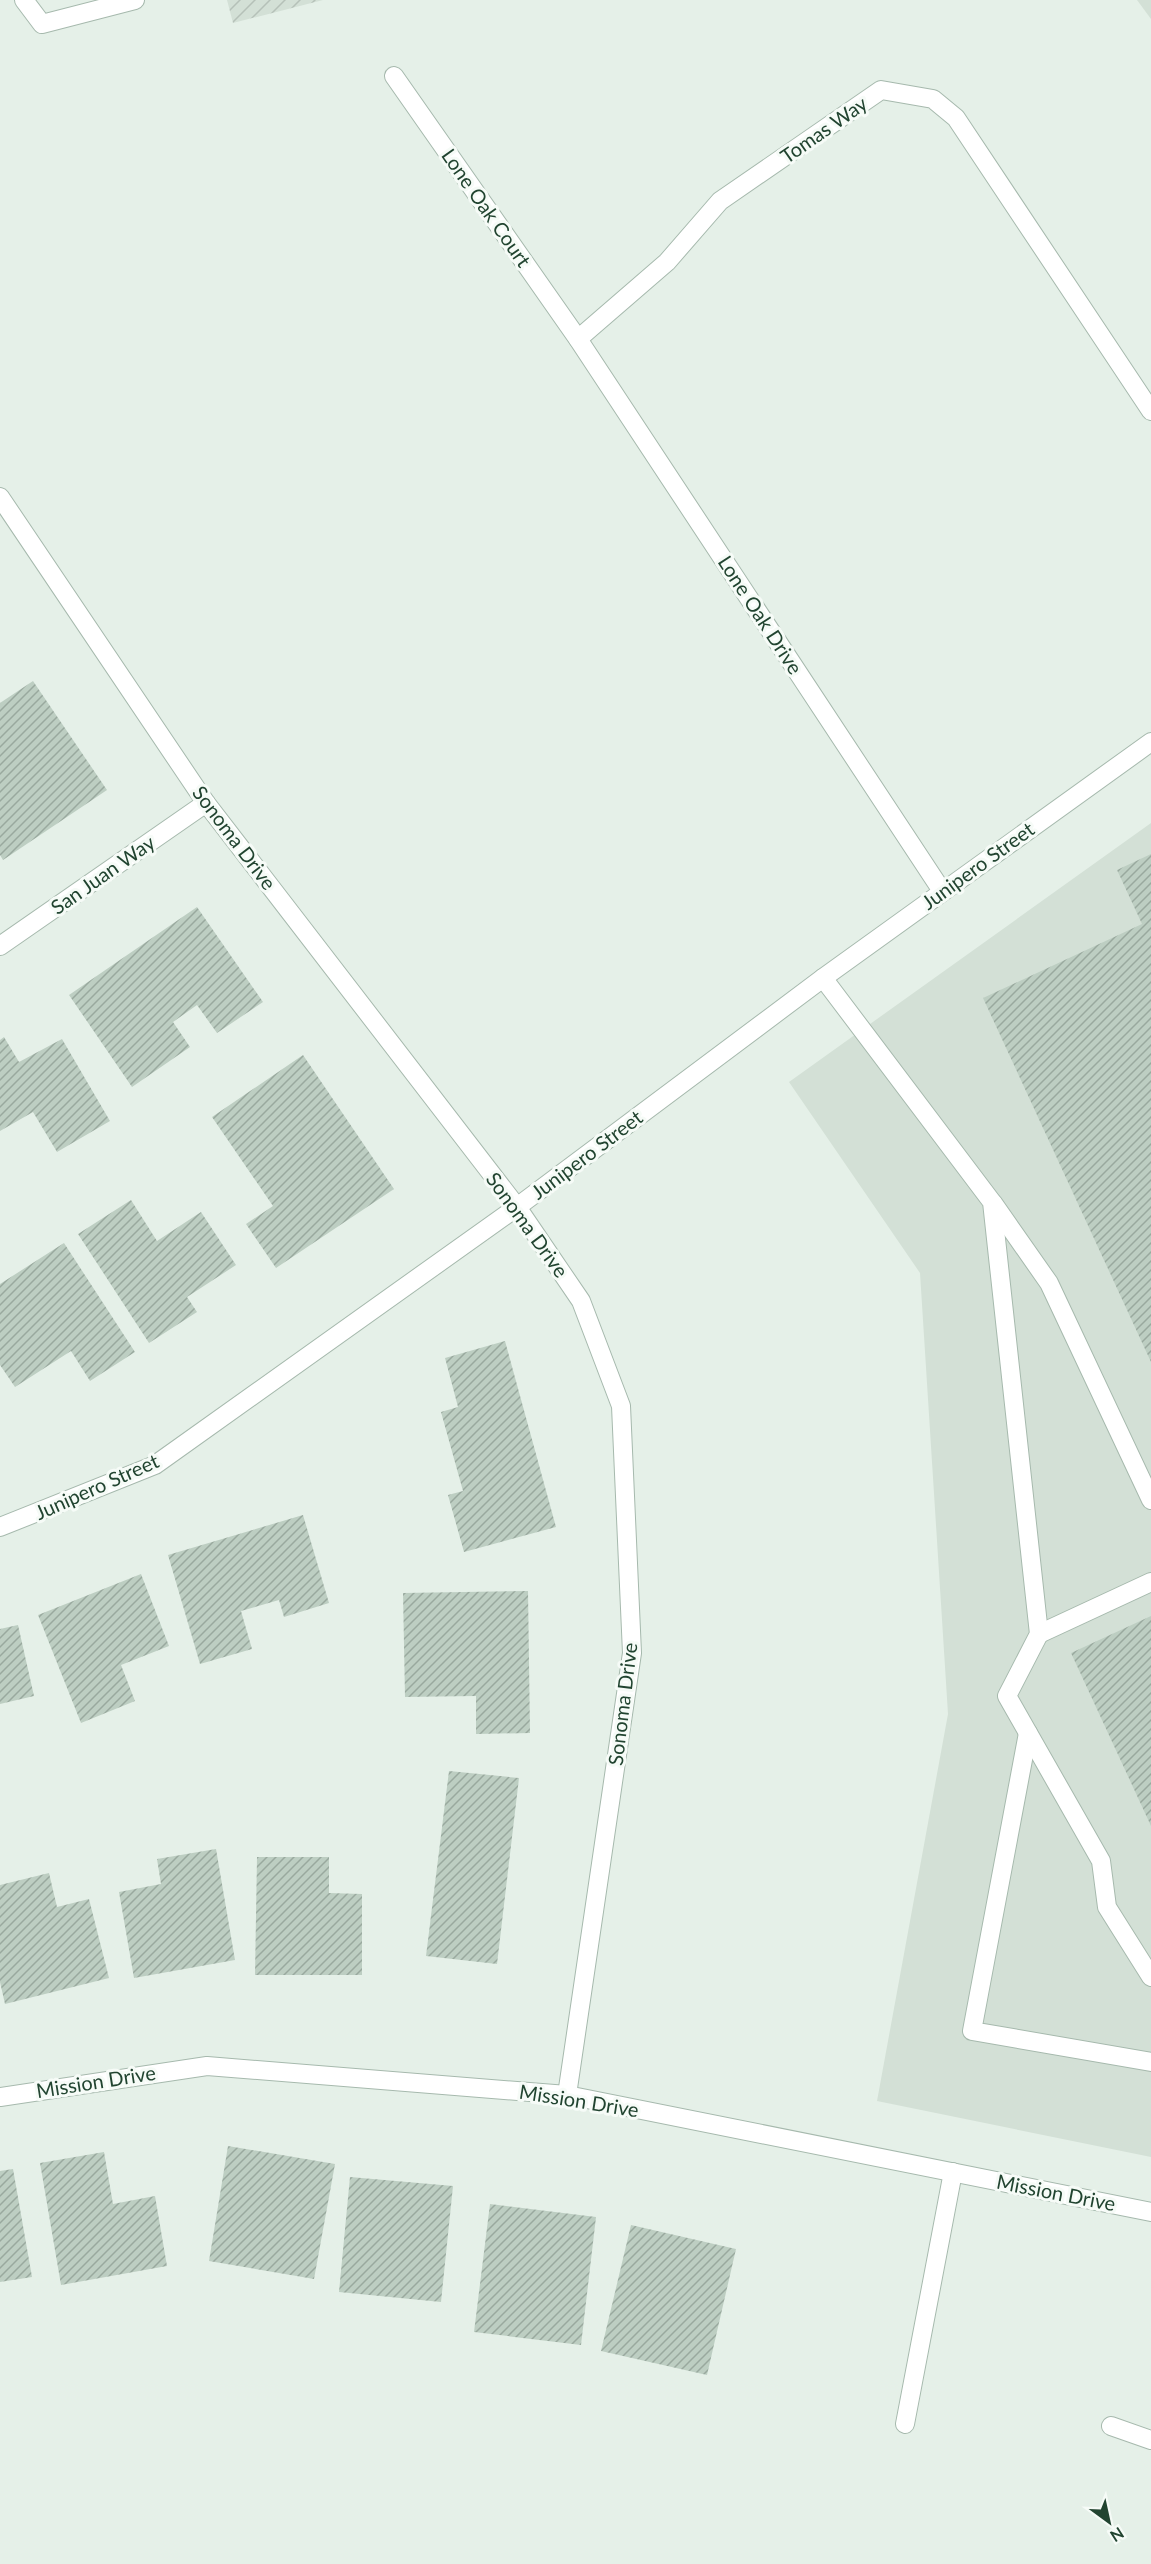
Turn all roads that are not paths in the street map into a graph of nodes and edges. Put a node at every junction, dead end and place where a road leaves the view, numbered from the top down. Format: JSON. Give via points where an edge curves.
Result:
{"nodes":[{"id":1,"x":24,"y":0,"type":"edge"},
{"id":2,"x":135,"y":0,"type":"edge"},
{"id":3,"x":394,"y":76,"type":"dead end"},
{"id":4,"x":578,"y":339,"type":"junction"},
{"id":5,"x":1151,"y":411,"type":"edge"},
{"id":6,"x":0,"y":497,"type":"edge"},
{"id":7,"x":1151,"y":742,"type":"edge"},
{"id":8,"x":206,"y":803,"type":"junction"},
{"id":9,"x":942,"y":891,"type":"junction"},
{"id":10,"x":0,"y":946,"type":"edge"},
{"id":11,"x":823,"y":978,"type":"junction"},
{"id":12,"x":992,"y":1202,"type":"junction"},
{"id":13,"x":517,"y":1207,"type":"junction"},
{"id":14,"x":1151,"y":1500,"type":"edge"},
{"id":15,"x":0,"y":1527,"type":"edge"},
{"id":16,"x":1151,"y":1582,"type":"edge"},
{"id":17,"x":1039,"y":1634,"type":"junction"},
{"id":18,"x":1028,"y":1733,"type":"junction"},
{"id":19,"x":1151,"y":1977,"type":"edge"},
{"id":20,"x":1151,"y":2062,"type":"edge"},
{"id":21,"x":567,"y":2095,"type":"junction"},
{"id":22,"x":0,"y":2097,"type":"edge"},
{"id":23,"x":952,"y":2172,"type":"junction"},
{"id":24,"x":1151,"y":2212,"type":"edge"},
{"id":25,"x":905,"y":2424,"type":"dead end"},
{"id":26,"x":1111,"y":2426,"type":"dead end"},
{"id":27,"x":1151,"y":2440,"type":"edge"}],
"edges":[{"from":1,"to":2,"type":"street","via":[[42,24]]},
{"from":3,"to":4,"type":"street","name":"Lone Oak Court"},
{"from":4,"to":5,"type":"street","name":"Tomas Way","via":[[667,262],[720,201],[881,90],[933,99],[956,118]]},
{"from":4,"to":9,"type":"street","name":"Lone Oak Drive"},
{"from":6,"to":8,"type":"street","name":"Sonoma Drive"},
{"from":7,"to":9,"type":"street","name":"Junipero Street"},
{"from":8,"to":10,"type":"street","name":"San Juan Way"},
{"from":8,"to":13,"type":"street","name":"Sonoma Drive"},
{"from":9,"to":11,"type":"street","name":"Junipero Street"},
{"from":11,"to":12,"type":"street"},
{"from":11,"to":13,"type":"street","name":"Junipero Street"},
{"from":12,"to":14,"type":"street","via":[[1048,1282]]},
{"from":12,"to":17,"type":"street"},
{"from":13,"to":15,"type":"street","name":"Junipero Street","via":[[155,1465]]},
{"from":13,"to":21,"type":"street","name":"Sonoma Drive","via":[[581,1301],[621,1406],[632,1653]]},
{"from":16,"to":17,"type":"street"},
{"from":17,"to":18,"type":"street","via":[[1007,1696]]},
{"from":18,"to":19,"type":"street","via":[[1101,1861],[1107,1907]]},
{"from":18,"to":20,"type":"street","via":[[972,2031]]},
{"from":21,"to":22,"type":"street","name":"Mission Drive","via":[[207,2066]]},
{"from":21,"to":23,"type":"street","name":"Mission Drive"},
{"from":23,"to":24,"type":"street","name":"Mission Drive"},
{"from":23,"to":25,"type":"street"},
{"from":26,"to":27,"type":"street"}]}
